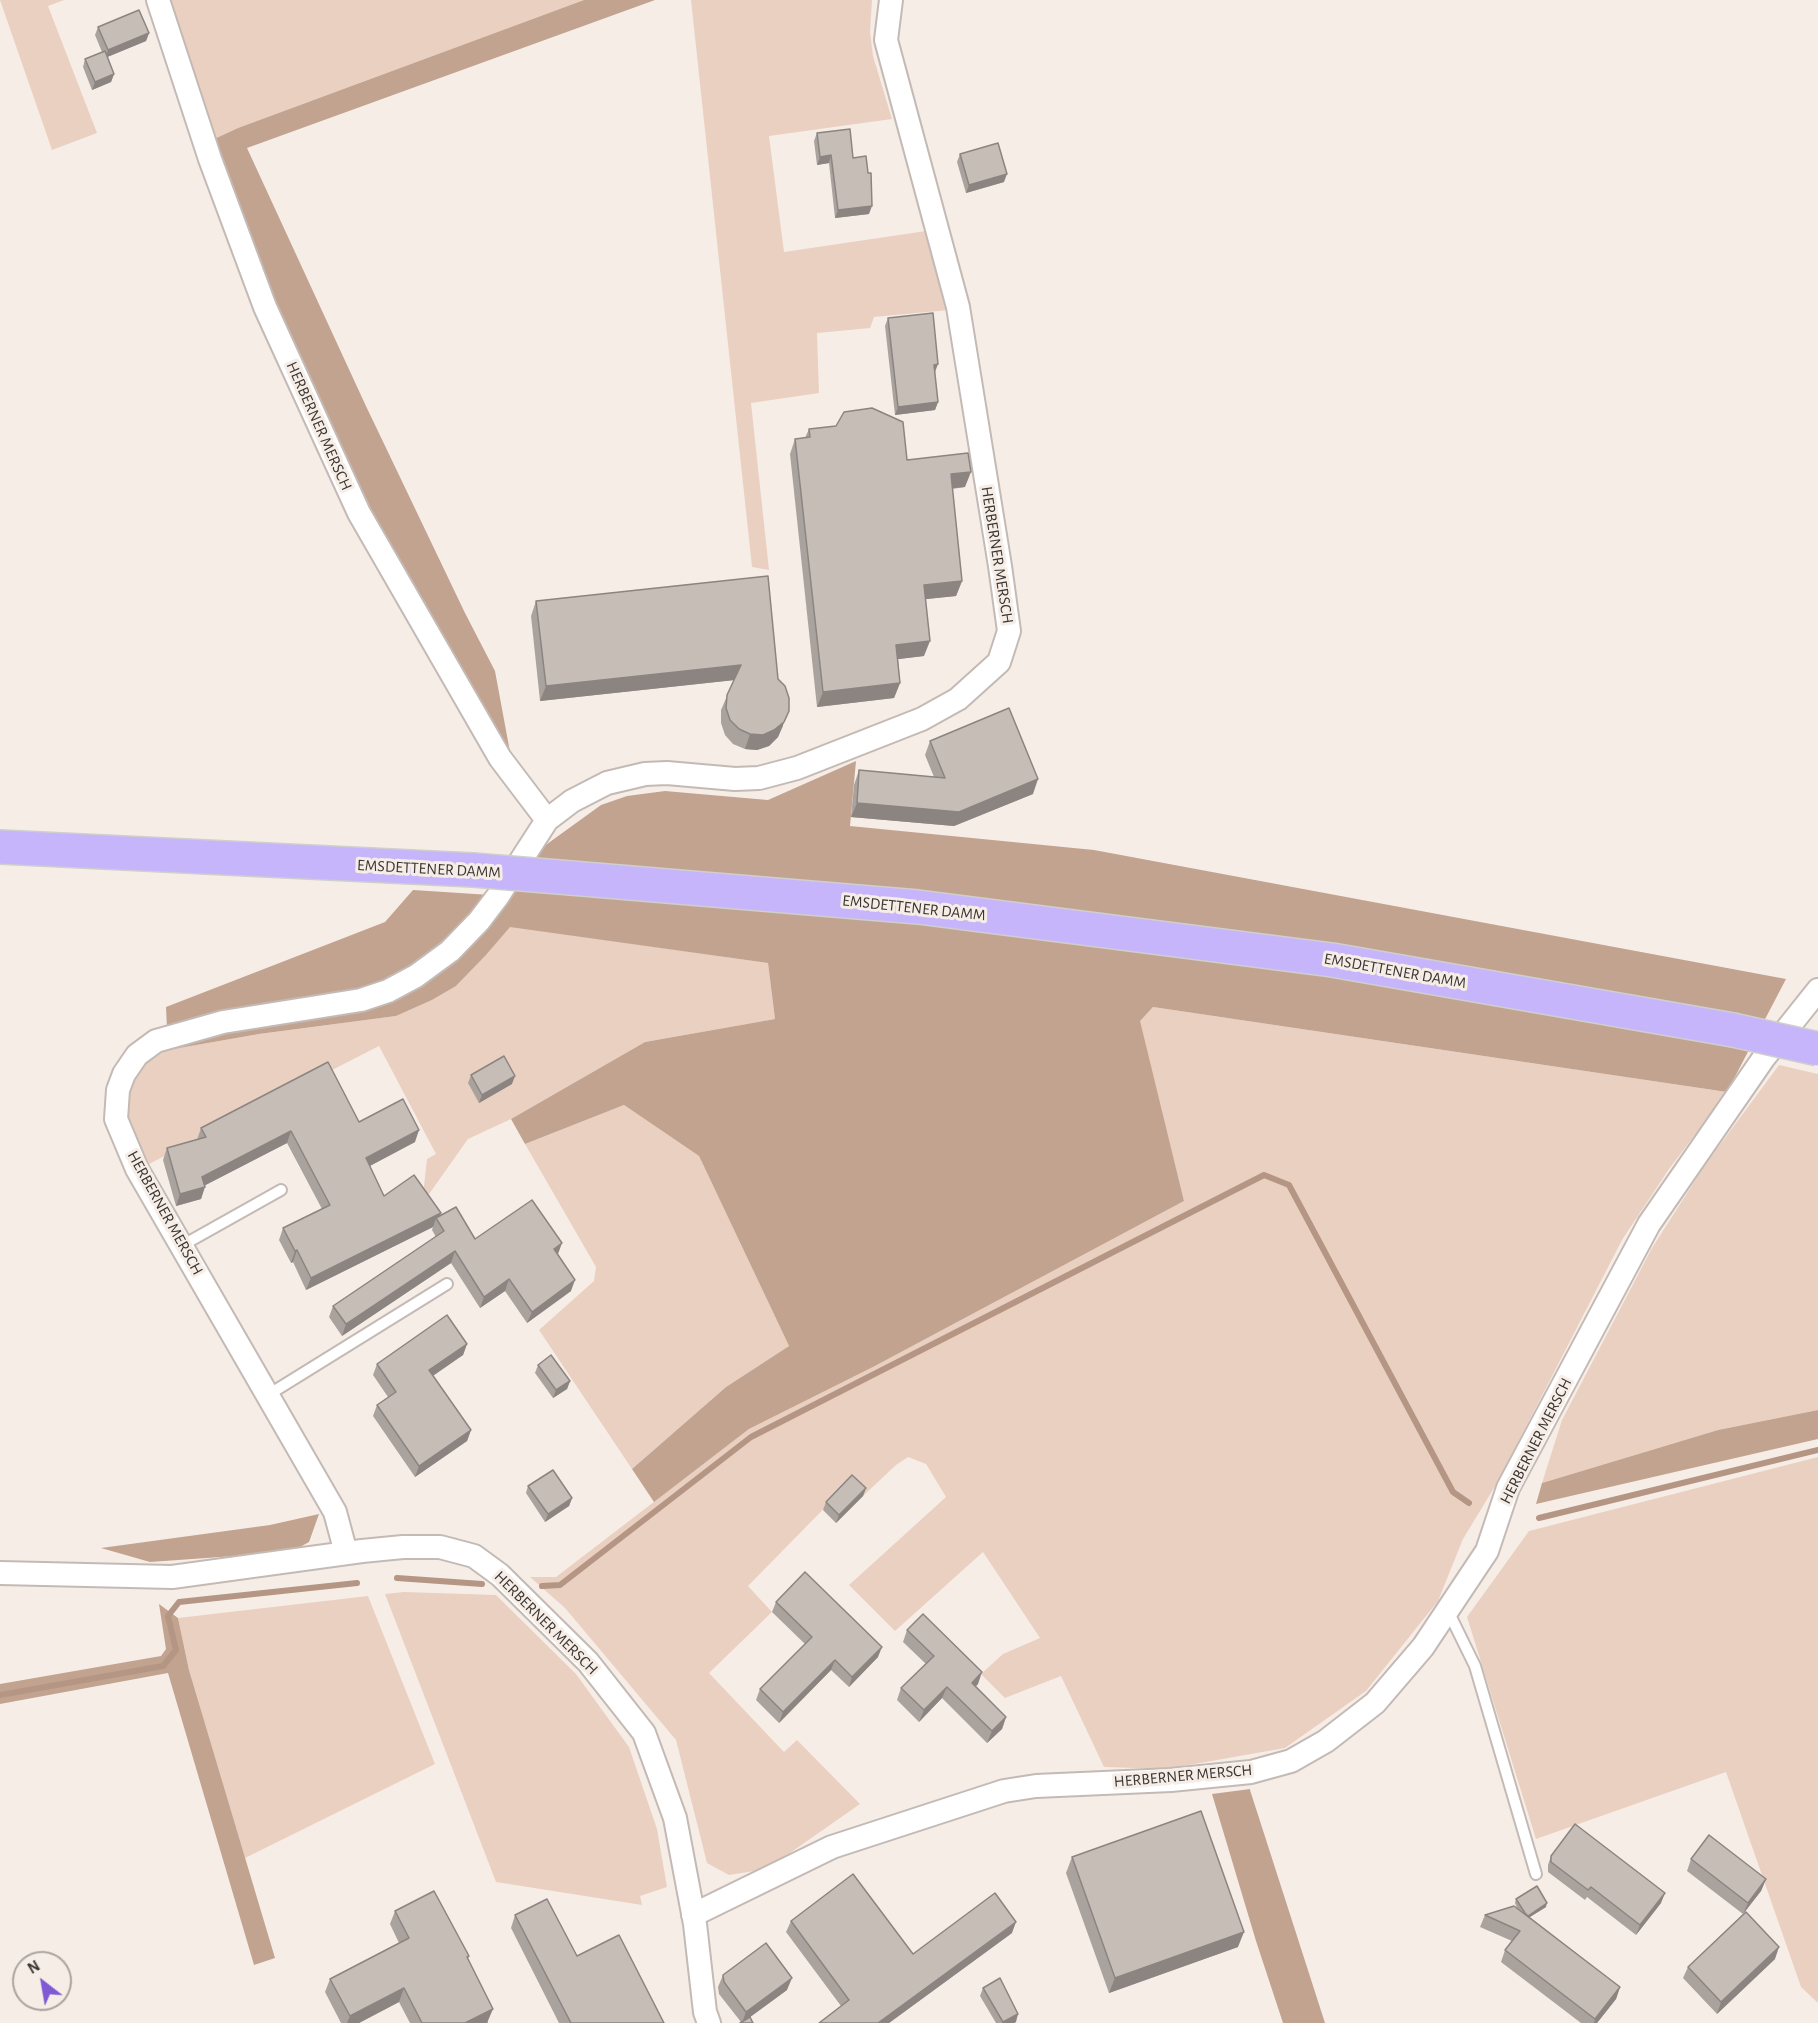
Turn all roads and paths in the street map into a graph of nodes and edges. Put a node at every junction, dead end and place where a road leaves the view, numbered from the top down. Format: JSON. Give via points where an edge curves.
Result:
{"nodes":[{"id":1,"x":158,"y":0,"type":"edge"},
{"id":2,"x":891,"y":0,"type":"edge"},
{"id":3,"x":547,"y":820,"type":"junction"},
{"id":4,"x":0,"y":847,"type":"edge"},
{"id":5,"x":1818,"y":990,"type":"edge"},
{"id":6,"x":1818,"y":1049,"type":"edge"},
{"id":7,"x":282,"y":1190,"type":"dead end"},
{"id":8,"x":183,"y":1245,"type":"junction"},
{"id":9,"x":447,"y":1284,"type":"dead end"},
{"id":10,"x":268,"y":1395,"type":"junction"},
{"id":11,"x":346,"y":1553,"type":"junction"},
{"id":12,"x":0,"y":1573,"type":"edge"},
{"id":13,"x":1448,"y":1611,"type":"junction"},
{"id":14,"x":1536,"y":1874,"type":"dead end"},
{"id":15,"x":693,"y":1915,"type":"junction"},
{"id":16,"x":710,"y":2023,"type":"edge"}],
"edges":[{"from":1,"to":3,"type":"street","name":"HERBERNER MERSCH","via":[[210,159],[265,307],[359,513],[500,758]]},
{"from":2,"to":3,"type":"street","name":"HERBERNER MERSCH","via":[[886,40],[958,307],[1009,631],[999,662],[958,699],[922,719],[797,768],[759,778],[735,779],[645,774],[607,783],[572,801]]},
{"from":3,"to":8,"type":"street","name":"HERBERNER MERSCH","via":[[478,921],[450,951],[416,976],[361,1000],[223,1022],[156,1041],[137,1055],[118,1090],[116,1119],[137,1168]]},
{"from":4,"to":6,"type":"main road","name":"EMSDETTENER DAMM","bridge":true,"via":[[473,870],[918,907],[1309,957],[1733,1030]]},
{"from":5,"to":13,"type":"street","name":"HERBERNER MERSCH","via":[[1763,1059],[1649,1224],[1508,1488],[1487,1551]]},
{"from":7,"to":8,"type":"lane"},
{"from":8,"to":10,"type":"street","name":"HERBERNER MERSCH"},
{"from":9,"to":10,"type":"lane"},
{"from":10,"to":11,"type":"street","name":"HERBERNER MERSCH","via":[[335,1512]]},
{"from":11,"to":12,"type":"street","name":"HERBERNER MERSCH","via":[[171,1577]]},
{"from":11,"to":15,"type":"street","name":"HERBERNER MERSCH","via":[[440,1547],[474,1557],[500,1575],[588,1662],[644,1733],[675,1818]]},
{"from":13,"to":14,"type":"lane","via":[[1475,1666]]},
{"from":13,"to":15,"type":"street","name":"HERBERNER MERSCH","via":[[1376,1703],[1326,1741],[1291,1761],[1251,1772],[1004,1791],[832,1847]]},
{"from":15,"to":16,"type":"street","name":"HERBERNER MERSCH","via":[[705,2012]]}]}
